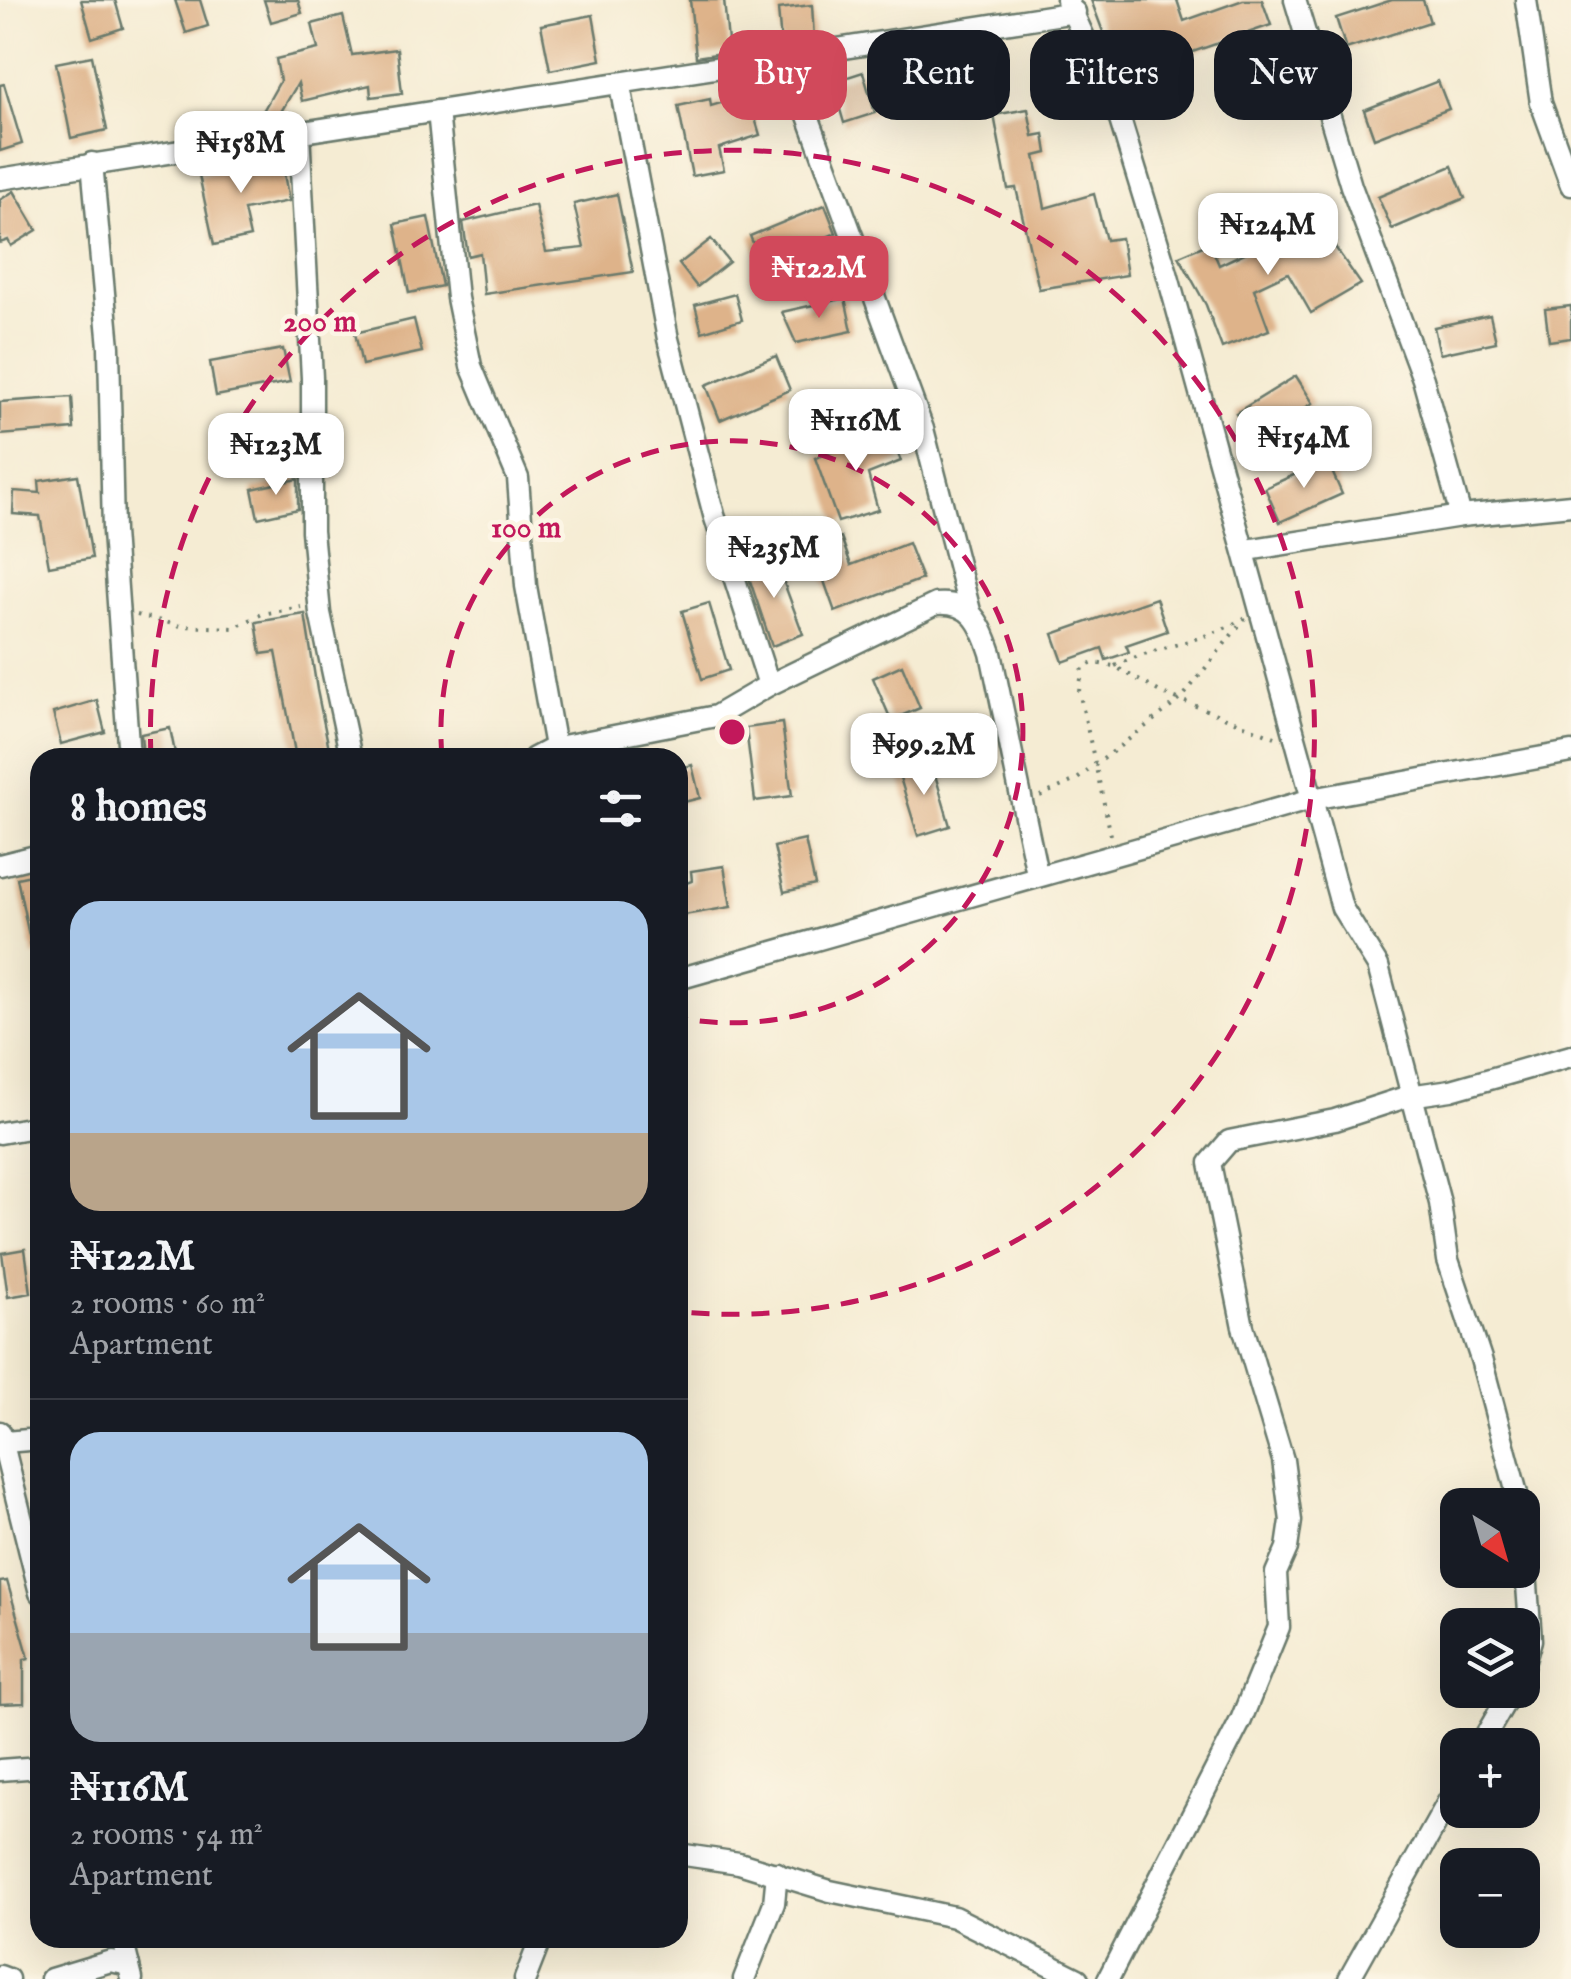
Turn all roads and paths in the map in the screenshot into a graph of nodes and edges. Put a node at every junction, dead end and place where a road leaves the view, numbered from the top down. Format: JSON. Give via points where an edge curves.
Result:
{"nodes":[{"id":1,"x":1295,"y":0,"type":"edge"},
{"id":2,"x":1526,"y":0,"type":"edge"},
{"id":3,"x":1071,"y":6,"type":"edge"},
{"id":4,"x":847,"y":45,"type":"edge"},
{"id":5,"x":718,"y":68,"type":"edge"},
{"id":6,"x":620,"y":86,"type":"junction"},
{"id":7,"x":438,"y":111,"type":"junction"},
{"id":8,"x":810,"y":120,"type":"edge"},
{"id":9,"x":299,"y":131,"type":"junction"},
{"id":10,"x":92,"y":163,"type":"junction"},
{"id":11,"x":0,"y":179,"type":"edge"},
{"id":12,"x":1571,"y":185,"type":"edge"},
{"id":13,"x":1571,"y":505,"type":"edge"},
{"id":14,"x":1461,"y":516,"type":"junction"},
{"id":15,"x":1247,"y":550,"type":"junction"},
{"id":16,"x":120,"y":608,"type":"junction"},
{"id":17,"x":970,"y":610,"type":"junction"},
{"id":18,"x":1263,"y":610,"type":"junction"},
{"id":19,"x":320,"y":613,"type":"junction"},
{"id":20,"x":1241,"y":620,"type":"junction"},
{"id":21,"x":1114,"y":666,"type":"junction"},
{"id":22,"x":769,"y":685,"type":"junction"},
{"id":23,"x":1181,"y":699,"type":"junction"},
{"id":24,"x":1298,"y":746,"type":"junction"},
{"id":25,"x":128,"y":748,"type":"edge"},
{"id":26,"x":348,"y":748,"type":"edge"},
{"id":27,"x":554,"y":748,"type":"edge"},
{"id":28,"x":577,"y":748,"type":"edge"},
{"id":29,"x":1571,"y":752,"type":"edge"},
{"id":30,"x":1096,"y":766,"type":"junction"},
{"id":31,"x":1312,"y":799,"type":"junction"},
{"id":32,"x":1025,"y":806,"type":"junction"},
{"id":33,"x":1115,"y":853,"type":"junction"},
{"id":34,"x":30,"y":858,"type":"edge"},
{"id":35,"x":0,"y":865,"type":"edge"},
{"id":36,"x":1037,"y":874,"type":"junction"},
{"id":37,"x":688,"y":976,"type":"edge"},
{"id":38,"x":1571,"y":1056,"type":"edge"},
{"id":39,"x":1409,"y":1096,"type":"junction"},
{"id":40,"x":30,"y":1128,"type":"edge"},
{"id":41,"x":0,"y":1134,"type":"edge"},
{"id":42,"x":2,"y":1437,"type":"edge"},
{"id":43,"x":30,"y":1438,"type":"edge"},
{"id":44,"x":1516,"y":1488,"type":"edge"},
{"id":45,"x":30,"y":1552,"type":"edge"},
{"id":46,"x":30,"y":1768,"type":"edge"},
{"id":47,"x":0,"y":1770,"type":"edge"},
{"id":48,"x":1440,"y":1816,"type":"edge"},
{"id":49,"x":688,"y":1856,"type":"edge"},
{"id":50,"x":776,"y":1873,"type":"junction"},
{"id":51,"x":537,"y":1948,"type":"edge"},
{"id":52,"x":131,"y":1972,"type":"edge"},
{"id":53,"x":0,"y":1976,"type":"edge"},
{"id":54,"x":8,"y":1979,"type":"edge"},
{"id":55,"x":52,"y":1979,"type":"edge"},
{"id":56,"x":525,"y":1979,"type":"edge"},
{"id":57,"x":744,"y":1979,"type":"edge"},
{"id":58,"x":1078,"y":1979,"type":"edge"},
{"id":59,"x":1108,"y":1979,"type":"edge"},
{"id":60,"x":1349,"y":1979,"type":"edge"}],
"edges":[{"from":1,"to":14,"type":"street","via":[[1351,186],[1423,379]]},
{"from":2,"to":12,"type":"street","via":[[1542,103]]},
{"from":3,"to":4,"type":"street"},
{"from":3,"to":15,"type":"street","via":[[1117,110]]},
{"from":5,"to":6,"type":"street"},
{"from":6,"to":7,"type":"street"},
{"from":6,"to":22,"type":"street","via":[[668,339],[714,516]]},
{"from":7,"to":9,"type":"street"},
{"from":7,"to":27,"type":"street","via":[[457,298],[471,366],[518,478],[526,586]]},
{"from":8,"to":17,"type":"street","via":[[923,429]]},
{"from":9,"to":10,"type":"street"},
{"from":9,"to":19,"type":"street"},
{"from":10,"to":11,"type":"street"},
{"from":10,"to":16,"type":"street","via":[[109,347]]},
{"from":13,"to":14,"type":"street"},
{"from":14,"to":15,"type":"street"},
{"from":15,"to":18,"type":"street"},
{"from":16,"to":19,"type":"path","via":[[166,624],[234,628],[288,608]]},
{"from":16,"to":25,"type":"street"},
{"from":17,"to":22,"type":"street","via":[[936,604]]},
{"from":17,"to":32,"type":"street","via":[[991,653]]},
{"from":18,"to":20,"type":"path"},
{"from":18,"to":24,"type":"street"},
{"from":19,"to":26,"type":"street"},
{"from":20,"to":21,"type":"path"},
{"from":20,"to":23,"type":"path"},
{"from":21,"to":23,"type":"path"},
{"from":21,"to":30,"type":"path","via":[[1082,667],[1080,691]]},
{"from":22,"to":28,"type":"street","via":[[716,716]]},
{"from":23,"to":24,"type":"path"},
{"from":23,"to":30,"type":"path"},
{"from":24,"to":31,"type":"street"},
{"from":29,"to":31,"type":"street"},
{"from":30,"to":32,"type":"path"},
{"from":30,"to":33,"type":"path"},
{"from":31,"to":33,"type":"street"},
{"from":31,"to":39,"type":"street","via":[[1342,908],[1378,966]]},
{"from":32,"to":36,"type":"street"},
{"from":33,"to":36,"type":"street"},
{"from":34,"to":35,"type":"street"},
{"from":36,"to":37,"type":"street"},
{"from":38,"to":39,"type":"street"},
{"from":39,"to":44,"type":"street","via":[[1440,1203],[1448,1260]]},
{"from":39,"to":59,"type":"street","via":[[1336,1120],[1229,1141],[1210,1162],[1243,1328],[1283,1460],[1291,1522],[1276,1573],[1279,1627],[1241,1720]]},
{"from":40,"to":41,"type":"street"},
{"from":42,"to":43,"type":"street"},
{"from":42,"to":45,"type":"street"},
{"from":46,"to":47,"type":"street"},
{"from":48,"to":60,"type":"street"},
{"from":49,"to":50,"type":"street"},
{"from":50,"to":57,"type":"street","via":[[774,1903]]},
{"from":50,"to":58,"type":"street","via":[[954,1917]]},
{"from":51,"to":56,"type":"street"},
{"from":52,"to":55,"type":"street","via":[[111,1961]]},
{"from":53,"to":54,"type":"street"}]}
